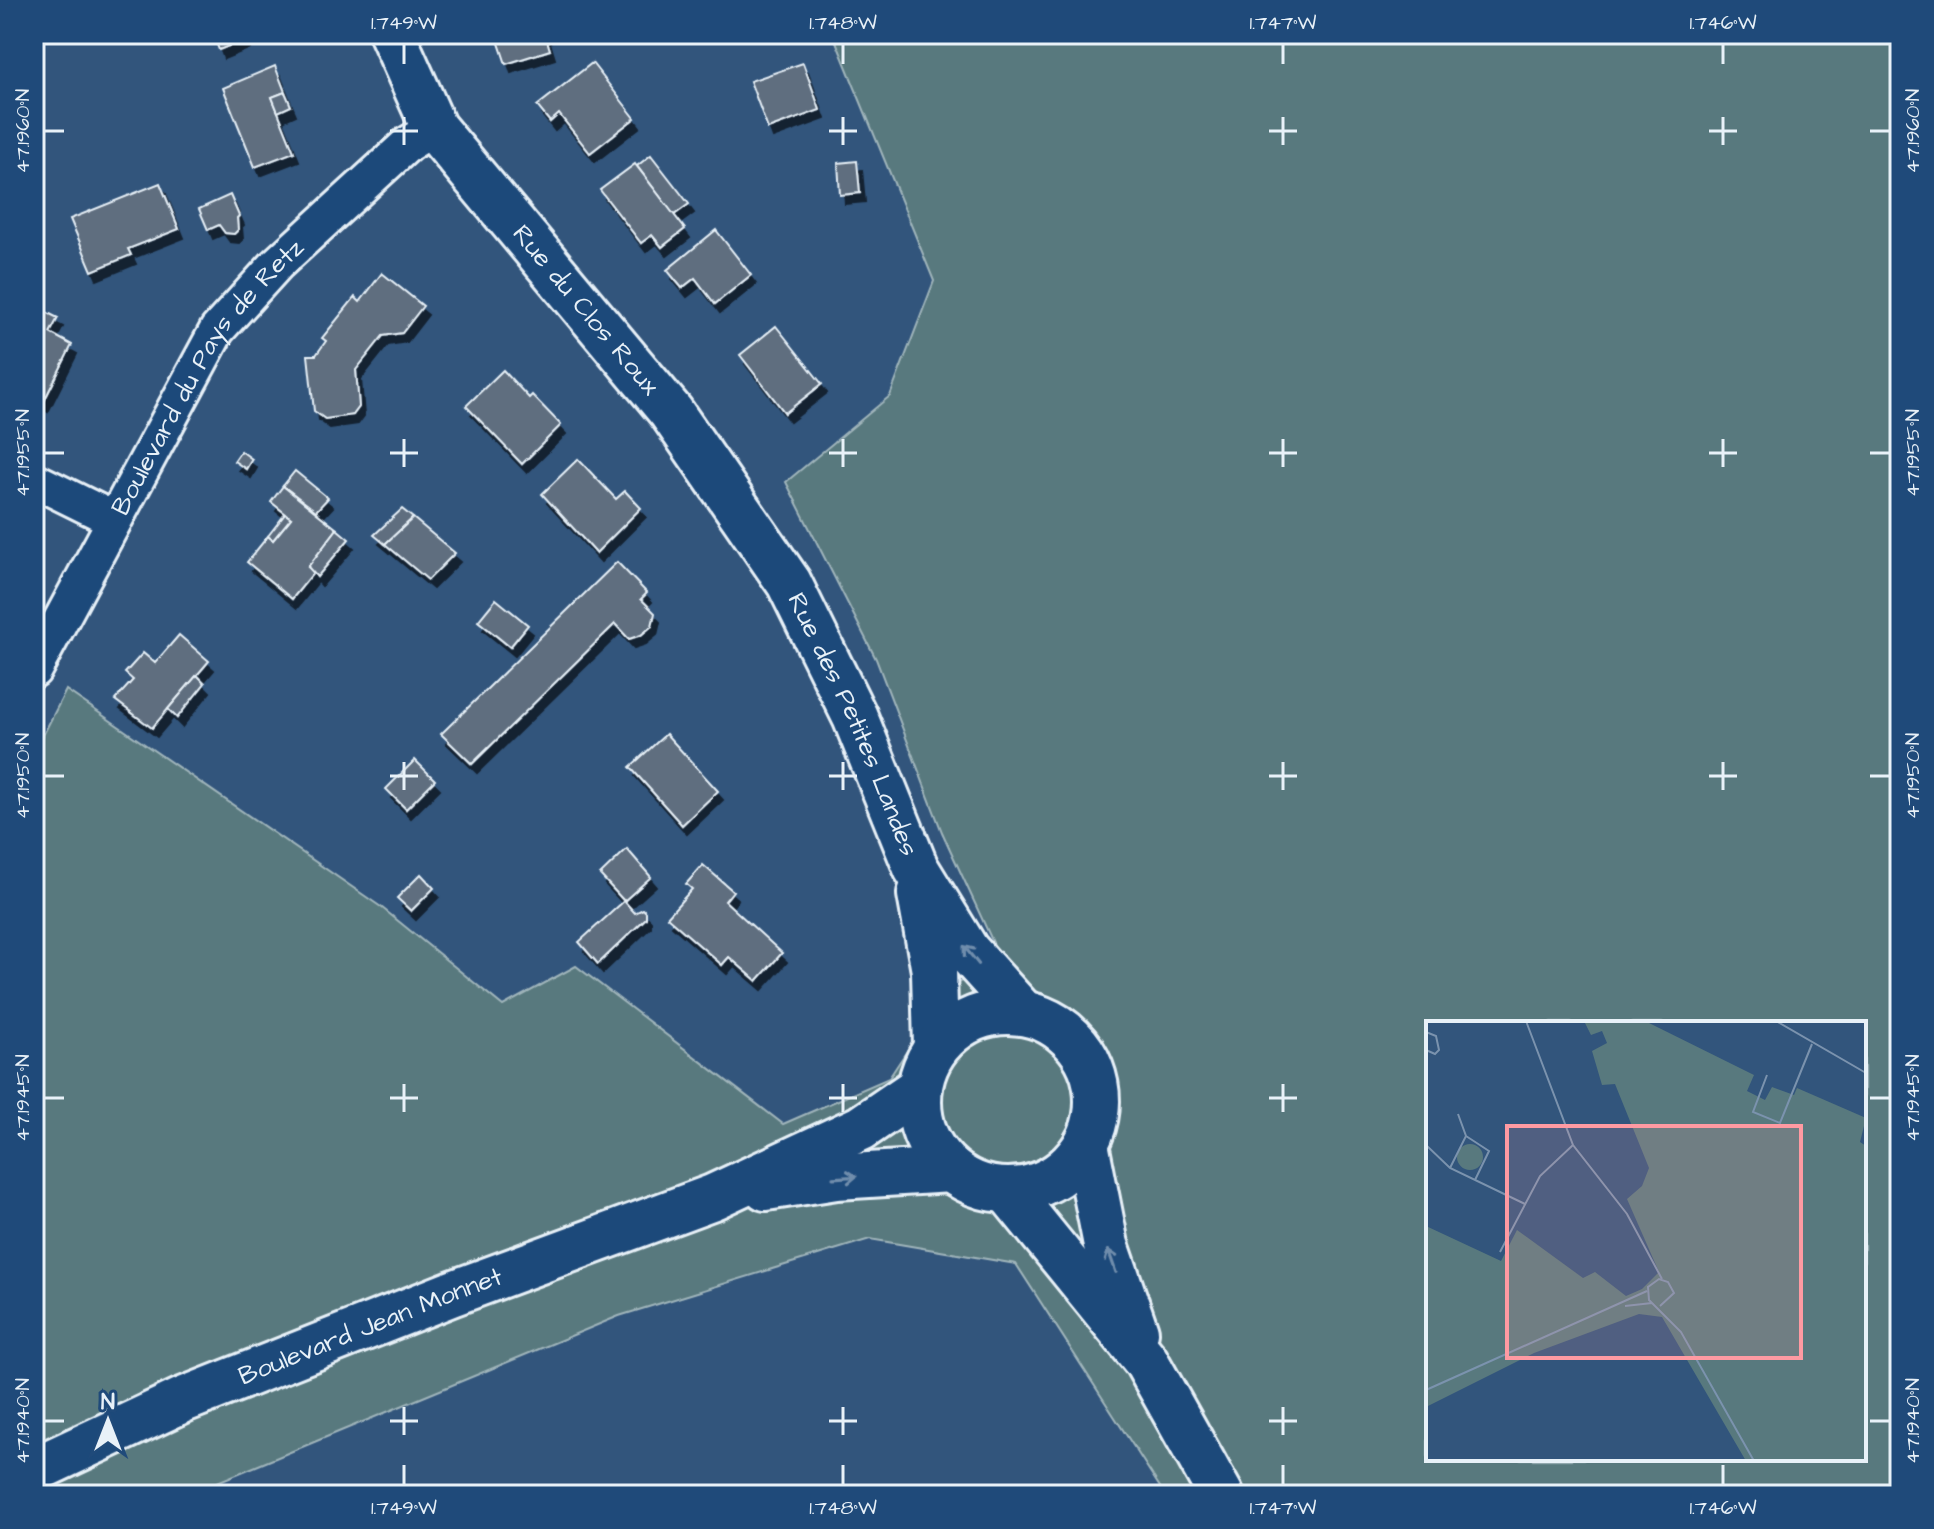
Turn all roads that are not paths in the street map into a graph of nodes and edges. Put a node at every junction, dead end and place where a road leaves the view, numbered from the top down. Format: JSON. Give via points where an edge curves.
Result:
{"nodes":[{"id":1,"x":392,"y":34,"type":"edge"},
{"id":2,"x":434,"y":128,"type":"junction"},
{"id":3,"x":34,"y":480,"type":"edge"},
{"id":4,"x":113,"y":519,"type":"junction"},
{"id":5,"x":789,"y":583,"type":"joint"},
{"id":6,"x":34,"y":670,"type":"edge"},
{"id":7,"x":916,"y":868,"type":"junction"},
{"id":8,"x":1023,"y":1013,"type":"junction"},
{"id":9,"x":936,"y":1047,"type":"junction"},
{"id":10,"x":918,"y":1089,"type":"junction"},
{"id":11,"x":1086,"y":1144,"type":"junction"},
{"id":12,"x":951,"y":1170,"type":"junction"},
{"id":13,"x":1007,"y":1190,"type":"junction"},
{"id":14,"x":713,"y":1197,"type":"junction"},
{"id":15,"x":1146,"y":1361,"type":"junction"},
{"id":16,"x":34,"y":1470,"type":"edge"},
{"id":17,"x":1221,"y":1495,"type":"edge"}],
"edges":[{"from":1,"to":2,"type":"main road","name":"Rue du Clos Roux"},
{"from":2,"to":4,"type":"street","name":"Boulevard du Pays de Retz","via":[[408,144],[277,264],[217,330]]},
{"from":2,"to":5,"type":"main road","name":"Rue du Clos Roux","via":[[671,412]]},
{"from":3,"to":4,"type":"street"},
{"from":4,"to":6,"type":"street","name":"Boulevard du Pays de Retz"},
{"from":5,"to":7,"type":"main road","name":"Rue des Petites Landes","via":[[855,717]]},
{"from":8,"to":7,"type":"main road","name":"Rue des Petites Landes","one_way":true,"via":[[967,951]]},
{"from":7,"to":9,"type":"main road","name":"Rue des Petites Landes","via":[[934,971]]},
{"from":8,"to":9,"type":"main road","via":[[975,1017]]},
{"from":8,"to":11,"type":"main road","via":[[1061,1029],[1088,1062],[1097,1103]]},
{"from":9,"to":10,"type":"main road"},
{"from":10,"to":12,"type":"main road","via":[[920,1120],[931,1147]]},
{"from":10,"to":14,"type":"main road","name":"Boulevard Jean Monnet","via":[[861,1128]]},
{"from":11,"to":13,"type":"main road","via":[[1053,1177]]},
{"from":15,"to":11,"type":"main road","one_way":true,"via":[[1106,1245]]},
{"from":12,"to":13,"type":"main road","via":[[974,1184]]},
{"from":14,"to":12,"type":"main road","name":"Boulevard Jean Monnet","one_way":true,"via":[[836,1177]]},
{"from":13,"to":15,"type":"main road"},
{"from":14,"to":16,"type":"main road","name":"Boulevard Jean Monnet","via":[[183,1400]]},
{"from":15,"to":17,"type":"main road"}]}
